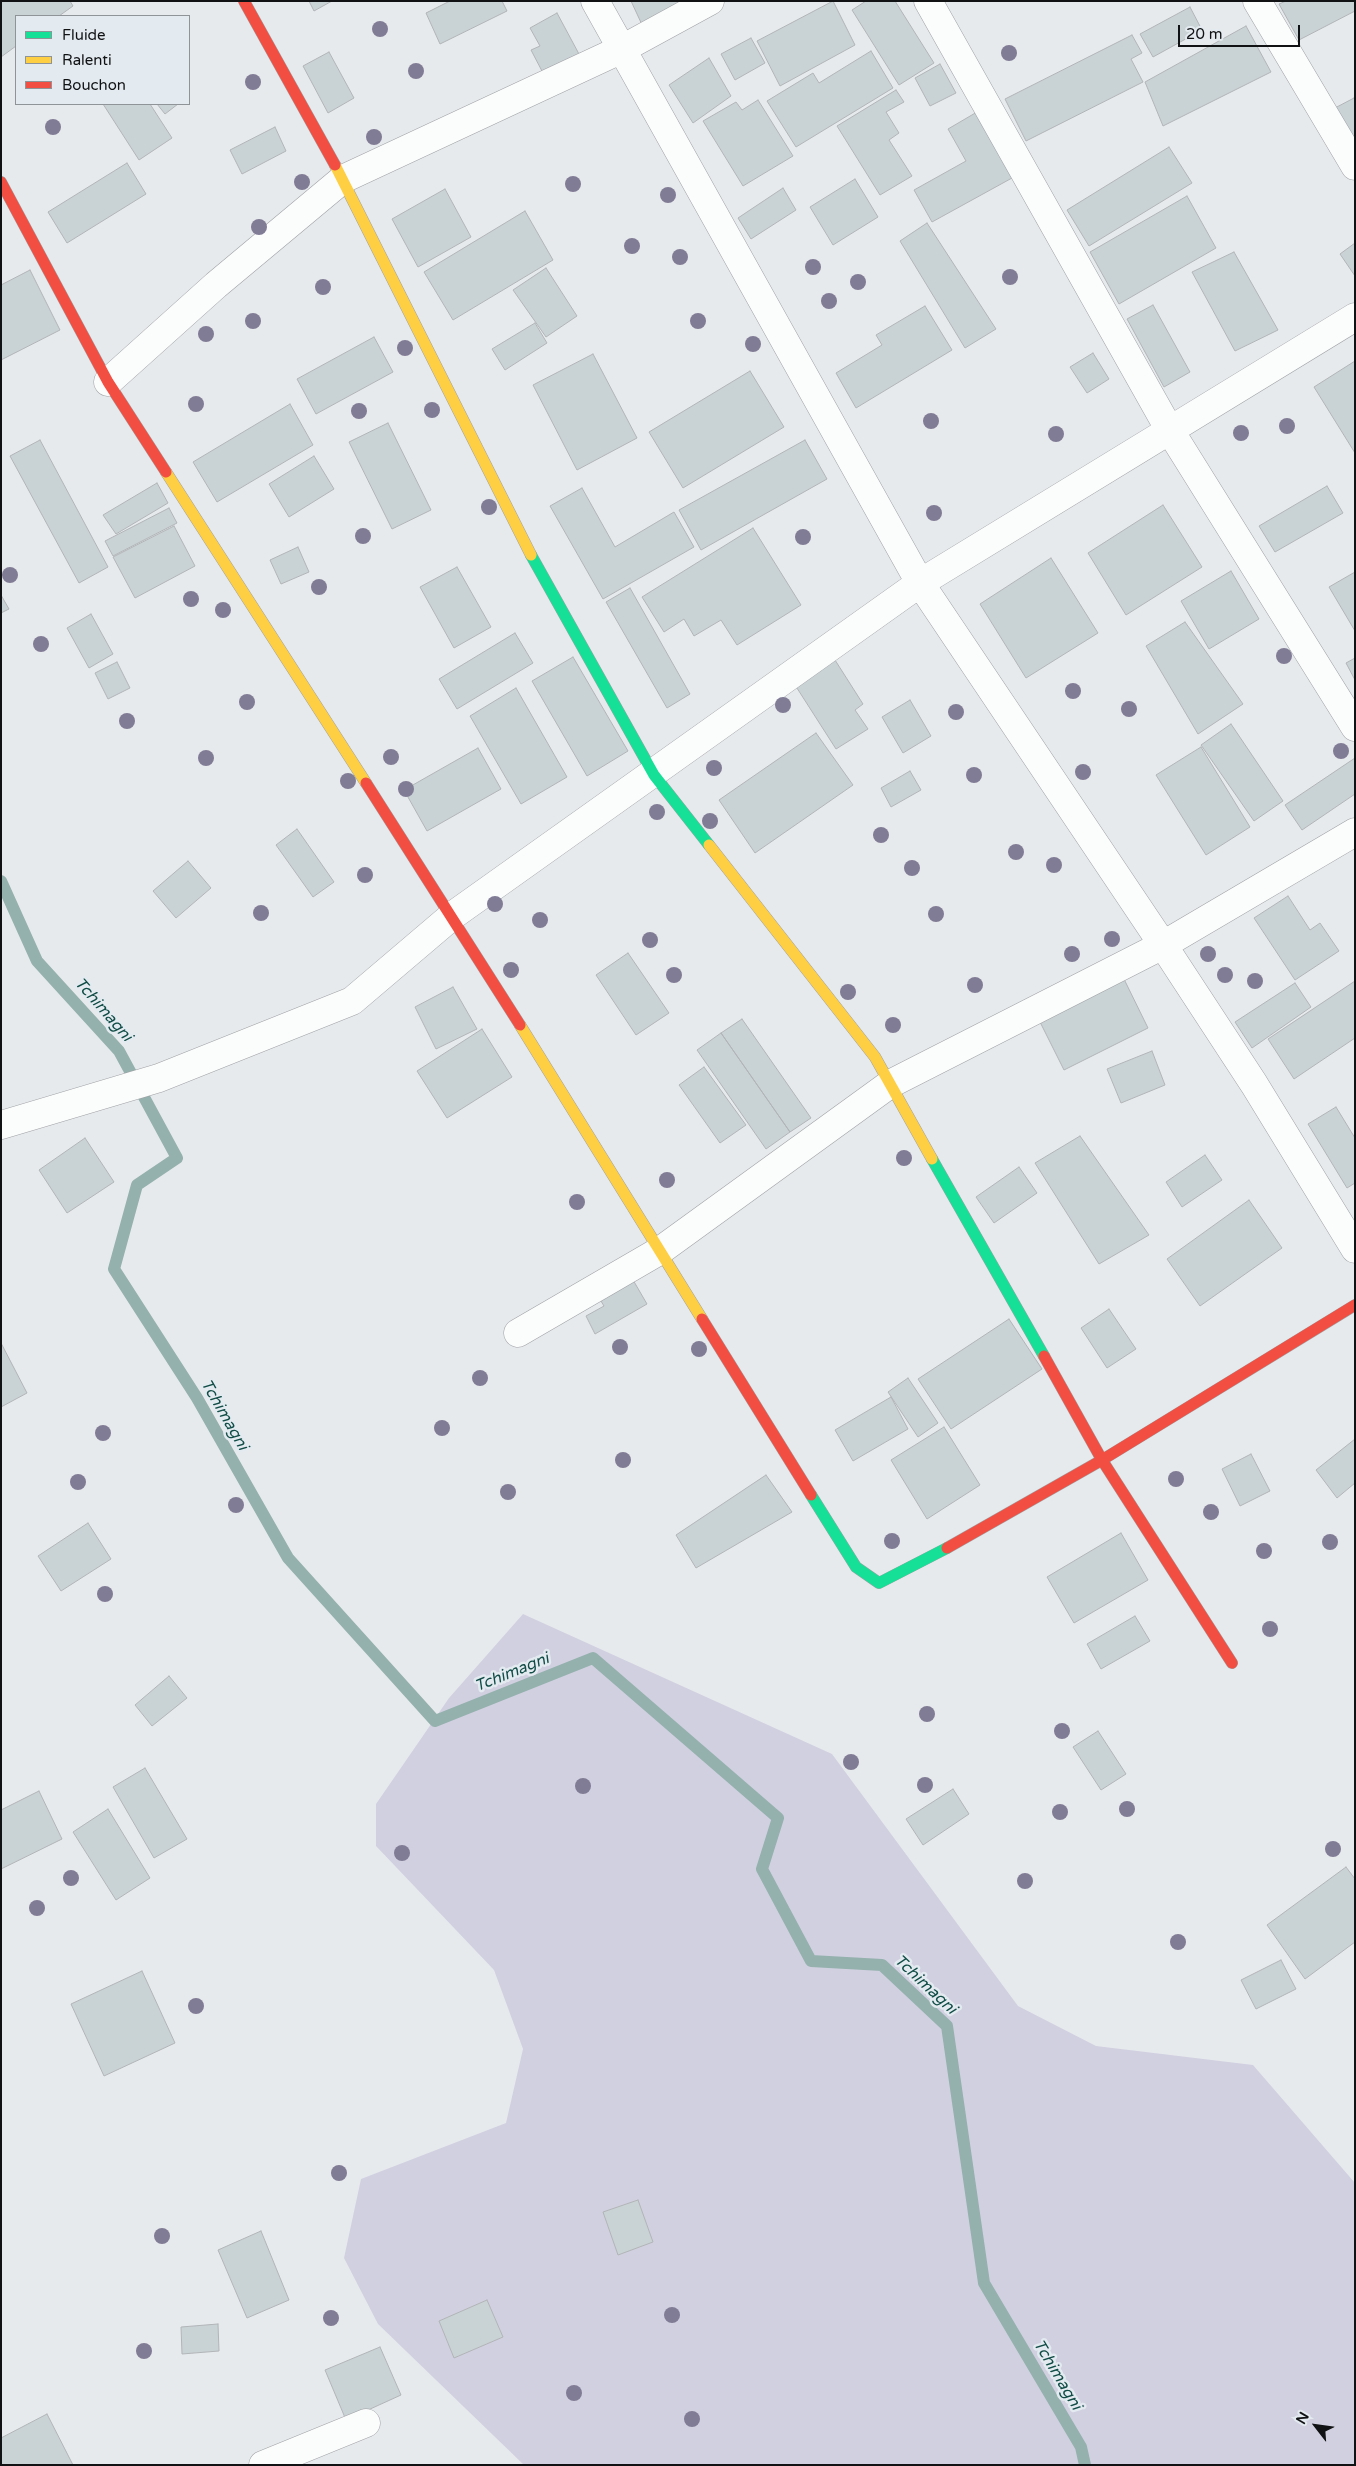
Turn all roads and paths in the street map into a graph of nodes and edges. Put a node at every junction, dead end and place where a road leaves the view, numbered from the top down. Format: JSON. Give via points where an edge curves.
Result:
{"nodes":[{"id":1,"x":244,"y":1,"type":"edge"},
{"id":2,"x":594,"y":1,"type":"edge"},
{"id":3,"x":710,"y":1,"type":"edge"},
{"id":4,"x":928,"y":1,"type":"edge"},
{"id":5,"x":1256,"y":1,"type":"edge"},
{"id":6,"x":622,"y":49,"type":"junction"},
{"id":7,"x":1355,"y":166,"type":"edge"},
{"id":8,"x":343,"y":178,"type":"junction"},
{"id":9,"x":1,"y":182,"type":"edge"},
{"id":10,"x":1355,"y":317,"type":"edge"},
{"id":11,"x":108,"y":382,"type":"junction"},
{"id":12,"x":1170,"y":429,"type":"junction"},
{"id":13,"x":920,"y":584,"type":"junction"},
{"id":14,"x":1355,"y":727,"type":"edge"},
{"id":15,"x":654,"y":775,"type":"junction"},
{"id":16,"x":1355,"y":832,"type":"edge"},
{"id":17,"x":452,"y":916,"type":"junction"},
{"id":18,"x":1163,"y":945,"type":"junction"},
{"id":19,"x":890,"y":1084,"type":"junction"},
{"id":20,"x":1,"y":1125,"type":"edge"},
{"id":21,"x":1355,"y":1249,"type":"edge"},
{"id":22,"x":661,"y":1250,"type":"junction"},
{"id":23,"x":1355,"y":1305,"type":"edge"},
{"id":24,"x":518,"y":1333,"type":"dead end"},
{"id":25,"x":1102,"y":1460,"type":"junction"},
{"id":26,"x":1232,"y":1663,"type":"dead end"},
{"id":27,"x":366,"y":2423,"type":"dead end"},
{"id":28,"x":263,"y":2465,"type":"edge"}],
"edges":[{"from":1,"to":8,"type":"street"},
{"from":2,"to":6,"type":"street"},
{"from":3,"to":6,"type":"street"},
{"from":4,"to":12,"type":"street"},
{"from":5,"to":7,"type":"street"},
{"from":6,"to":8,"type":"street"},
{"from":6,"to":13,"type":"street"},
{"from":8,"to":11,"type":"street"},
{"from":8,"to":15,"type":"street","via":[[529,551]]},
{"from":9,"to":11,"type":"street"},
{"from":10,"to":12,"type":"street"},
{"from":11,"to":17,"type":"street"},
{"from":12,"to":13,"type":"street"},
{"from":12,"to":14,"type":"street"},
{"from":13,"to":15,"type":"street"},
{"from":13,"to":18,"type":"street"},
{"from":15,"to":17,"type":"street"},
{"from":15,"to":19,"type":"street","via":[[875,1057]]},
{"from":16,"to":18,"type":"street"},
{"from":17,"to":20,"type":"street","via":[[352,1001],[159,1078]]},
{"from":17,"to":22,"type":"street"},
{"from":18,"to":19,"type":"street"},
{"from":18,"to":21,"type":"street","via":[[1254,1084]]},
{"from":19,"to":22,"type":"street"},
{"from":19,"to":25,"type":"street"},
{"from":22,"to":24,"type":"street"},
{"from":22,"to":25,"type":"street","via":[[856,1567],[879,1583]]},
{"from":23,"to":25,"type":"street"},
{"from":25,"to":26,"type":"street"},
{"from":27,"to":28,"type":"street"}]}
